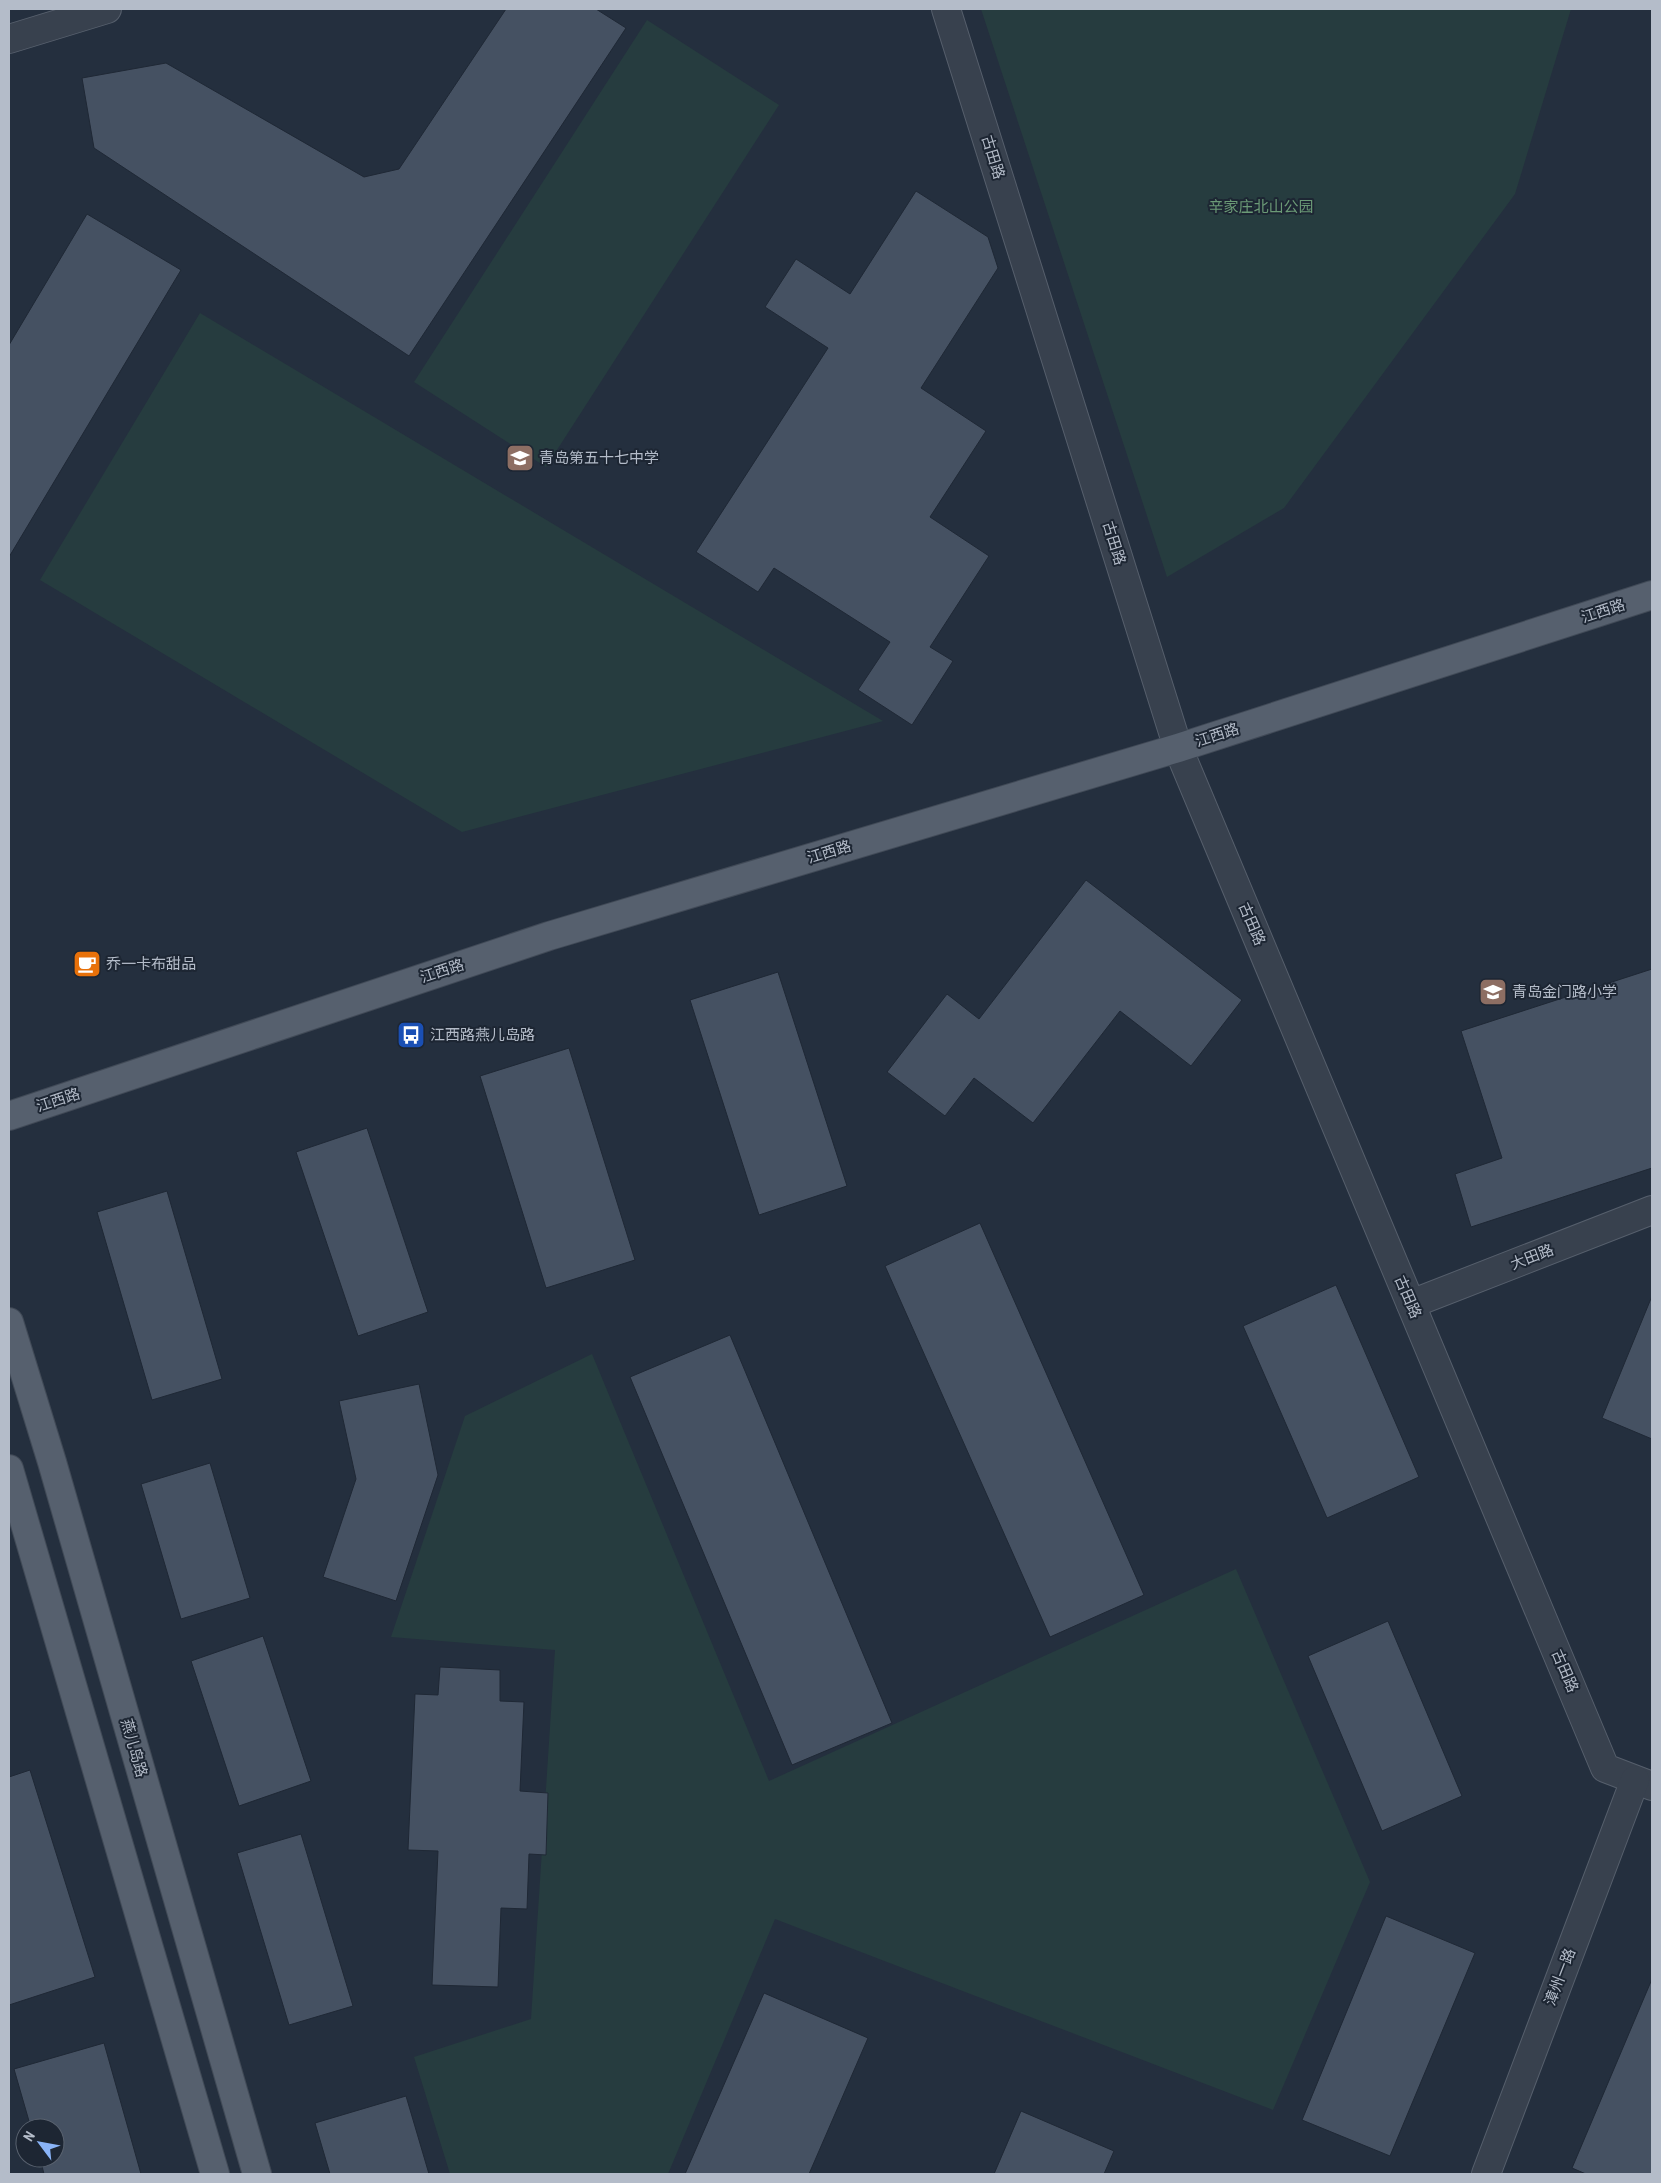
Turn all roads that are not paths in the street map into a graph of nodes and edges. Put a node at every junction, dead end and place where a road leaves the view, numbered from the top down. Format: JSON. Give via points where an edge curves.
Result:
{"nodes":[{"id":1,"x":107,"y":9,"type":"edge"},
{"id":2,"x":946,"y":9,"type":"edge"},
{"id":3,"x":9,"y":39,"type":"edge"},
{"id":4,"x":1652,"y":595,"type":"edge"},
{"id":5,"x":1178,"y":748,"type":"junction"},
{"id":6,"x":9,"y":1116,"type":"edge"},
{"id":7,"x":1652,"y":1210,"type":"edge"},
{"id":8,"x":1411,"y":1304,"type":"junction"},
{"id":9,"x":9,"y":1322,"type":"edge"},
{"id":10,"x":9,"y":1470,"type":"edge"},
{"id":11,"x":1643,"y":1783,"type":"edge"},
{"id":12,"x":215,"y":2174,"type":"edge"},
{"id":13,"x":257,"y":2174,"type":"edge"},
{"id":14,"x":1486,"y":2174,"type":"edge"}],
"edges":[{"from":1,"to":3,"type":"street"},
{"from":2,"to":5,"type":"street","name":"古田路"},
{"from":4,"to":5,"type":"main road","name":"江西路"},
{"from":5,"to":6,"type":"main road","name":"江西路","via":[[549,936]]},
{"from":5,"to":8,"type":"street","name":"古田路"},
{"from":7,"to":8,"type":"street","name":"大田路"},
{"from":8,"to":11,"type":"street","name":"古田路","via":[[1605,1768]]},
{"from":9,"to":13,"type":"main road","name":"燕儿岛路"},
{"from":10,"to":12,"type":"main road"},
{"from":11,"to":14,"type":"street","name":"漳州一路"}]}
